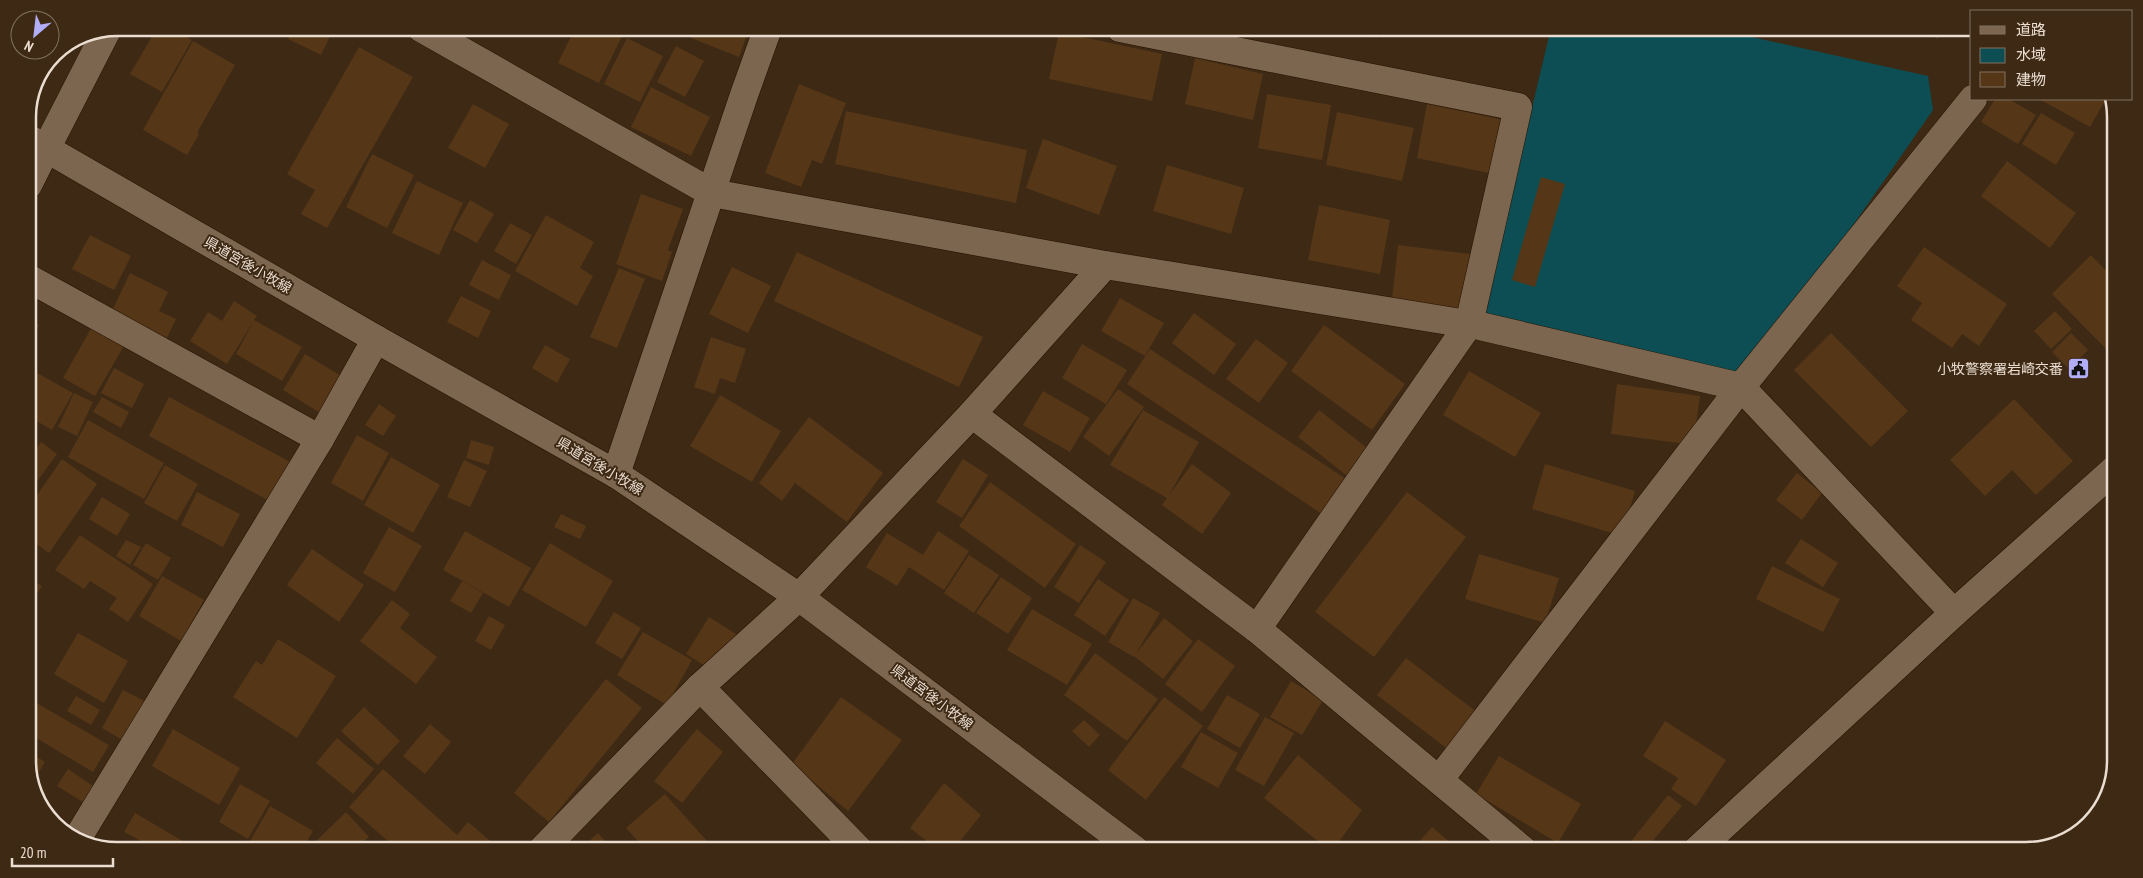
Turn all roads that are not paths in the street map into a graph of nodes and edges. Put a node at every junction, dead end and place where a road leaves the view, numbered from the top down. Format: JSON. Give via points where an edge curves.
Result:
{"nodes":[{"id":1,"x":435,"y":36,"type":"edge"},
{"id":2,"x":765,"y":36,"type":"edge"},
{"id":3,"x":1160,"y":36,"type":"edge"},
{"id":4,"x":102,"y":38,"type":"edge"},
{"id":5,"x":1972,"y":100,"type":"edge"},
{"id":6,"x":37,"y":142,"type":"edge"},
{"id":7,"x":712,"y":193,"type":"junction"},
{"id":8,"x":1105,"y":265,"type":"junction"},
{"id":9,"x":36,"y":282,"type":"edge"},
{"id":10,"x":1470,"y":324,"type":"junction"},
{"id":11,"x":376,"y":339,"type":"junction"},
{"id":12,"x":1741,"y":387,"type":"junction"},
{"id":13,"x":972,"y":414,"type":"junction"},
{"id":14,"x":320,"y":439,"type":"junction"},
{"id":15,"x":616,"y":474,"type":"junction"},
{"id":16,"x":2107,"y":476,"type":"edge"},
{"id":17,"x":799,"y":597,"type":"junction"},
{"id":18,"x":1954,"y":613,"type":"junction"},
{"id":19,"x":1256,"y":629,"type":"junction"},
{"id":20,"x":700,"y":687,"type":"junction"},
{"id":21,"x":1439,"y":780,"type":"junction"},
{"id":22,"x":81,"y":833,"type":"edge"},
{"id":23,"x":550,"y":842,"type":"edge"},
{"id":24,"x":851,"y":842,"type":"edge"},
{"id":25,"x":1124,"y":842,"type":"edge"},
{"id":26,"x":1513,"y":842,"type":"edge"},
{"id":27,"x":1706,"y":842,"type":"edge"}],
"edges":[{"from":1,"to":7,"type":"street"},
{"from":2,"to":7,"type":"street"},
{"from":3,"to":10,"type":"street","via":[[1518,107]]},
{"from":4,"to":6,"type":"street"},
{"from":5,"to":12,"type":"street"},
{"from":6,"to":11,"type":"street","name":"県道宮後小牧線"},
{"from":7,"to":8,"type":"street"},
{"from":7,"to":15,"type":"street"},
{"from":8,"to":10,"type":"street"},
{"from":8,"to":13,"type":"street"},
{"from":9,"to":14,"type":"street"},
{"from":10,"to":12,"type":"street"},
{"from":10,"to":19,"type":"street"},
{"from":11,"to":14,"type":"street"},
{"from":11,"to":15,"type":"street","name":"県道宮後小牧線"},
{"from":12,"to":18,"type":"street"},
{"from":12,"to":21,"type":"street"},
{"from":13,"to":17,"type":"street"},
{"from":13,"to":19,"type":"street"},
{"from":14,"to":22,"type":"street"},
{"from":15,"to":17,"type":"street","name":"県道宮後小牧線"},
{"from":16,"to":18,"type":"street"},
{"from":17,"to":20,"type":"street"},
{"from":17,"to":25,"type":"street","name":"県道宮後小牧線"},
{"from":18,"to":27,"type":"street"},
{"from":19,"to":21,"type":"street"},
{"from":20,"to":23,"type":"street"},
{"from":20,"to":24,"type":"street"},
{"from":21,"to":26,"type":"street"}]}
